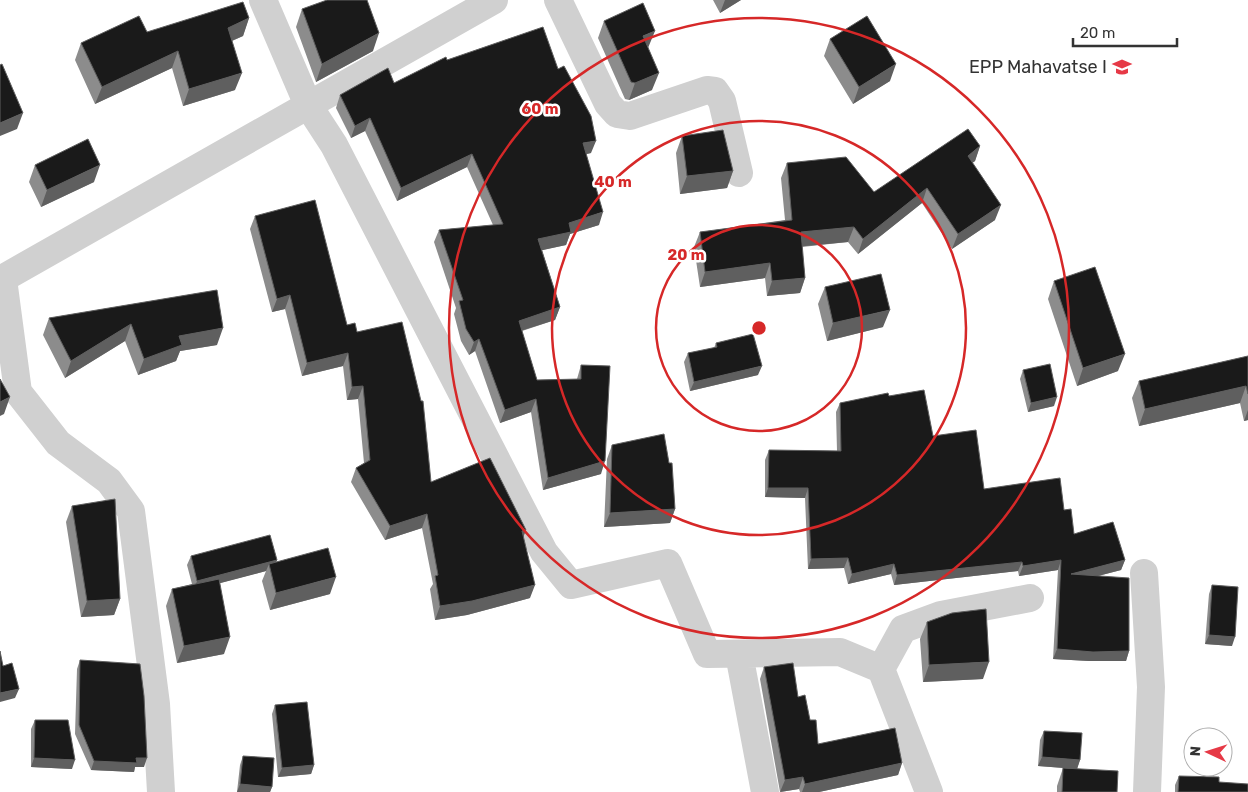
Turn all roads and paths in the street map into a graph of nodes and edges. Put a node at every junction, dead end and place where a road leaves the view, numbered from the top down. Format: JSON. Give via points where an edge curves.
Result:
{"nodes":[{"id":1,"x":262,"y":0,"type":"edge"},
{"id":2,"x":494,"y":0,"type":"edge"},
{"id":3,"x":558,"y":0,"type":"edge"},
{"id":4,"x":308,"y":105,"type":"junction"},
{"id":5,"x":739,"y":173,"type":"dead end"},
{"id":6,"x":1,"y":280,"type":"edge"},
{"id":7,"x":1144,"y":573,"type":"dead end"},
{"id":8,"x":1030,"y":598,"type":"dead end"},
{"id":9,"x":739,"y":654,"type":"junction"},
{"id":10,"x":881,"y":669,"type":"junction"},
{"id":11,"x":161,"y":792,"type":"edge"},
{"id":12,"x":765,"y":792,"type":"edge"},
{"id":13,"x":929,"y":792,"type":"edge"},
{"id":14,"x":1147,"y":792,"type":"edge"}],
"edges":[{"from":1,"to":4,"type":"street"},
{"from":2,"to":4,"type":"street"},
{"from":3,"to":5,"type":"street","via":[[608,104],[617,114],[630,116],[707,90],[715,91],[722,101]]},
{"from":4,"to":6,"type":"street"},
{"from":4,"to":9,"type":"street","via":[[334,145],[544,552],[571,585],[668,563],[707,654]]},
{"from":6,"to":11,"type":"street","via":[[18,392],[58,442],[109,481],[131,511],[156,704]]},
{"from":7,"to":14,"type":"street","via":[[1151,687]]},
{"from":8,"to":10,"type":"street","via":[[941,615],[903,629]]},
{"from":9,"to":10,"type":"street","via":[[840,652]]},
{"from":9,"to":12,"type":"street"},
{"from":10,"to":13,"type":"street"}]}
